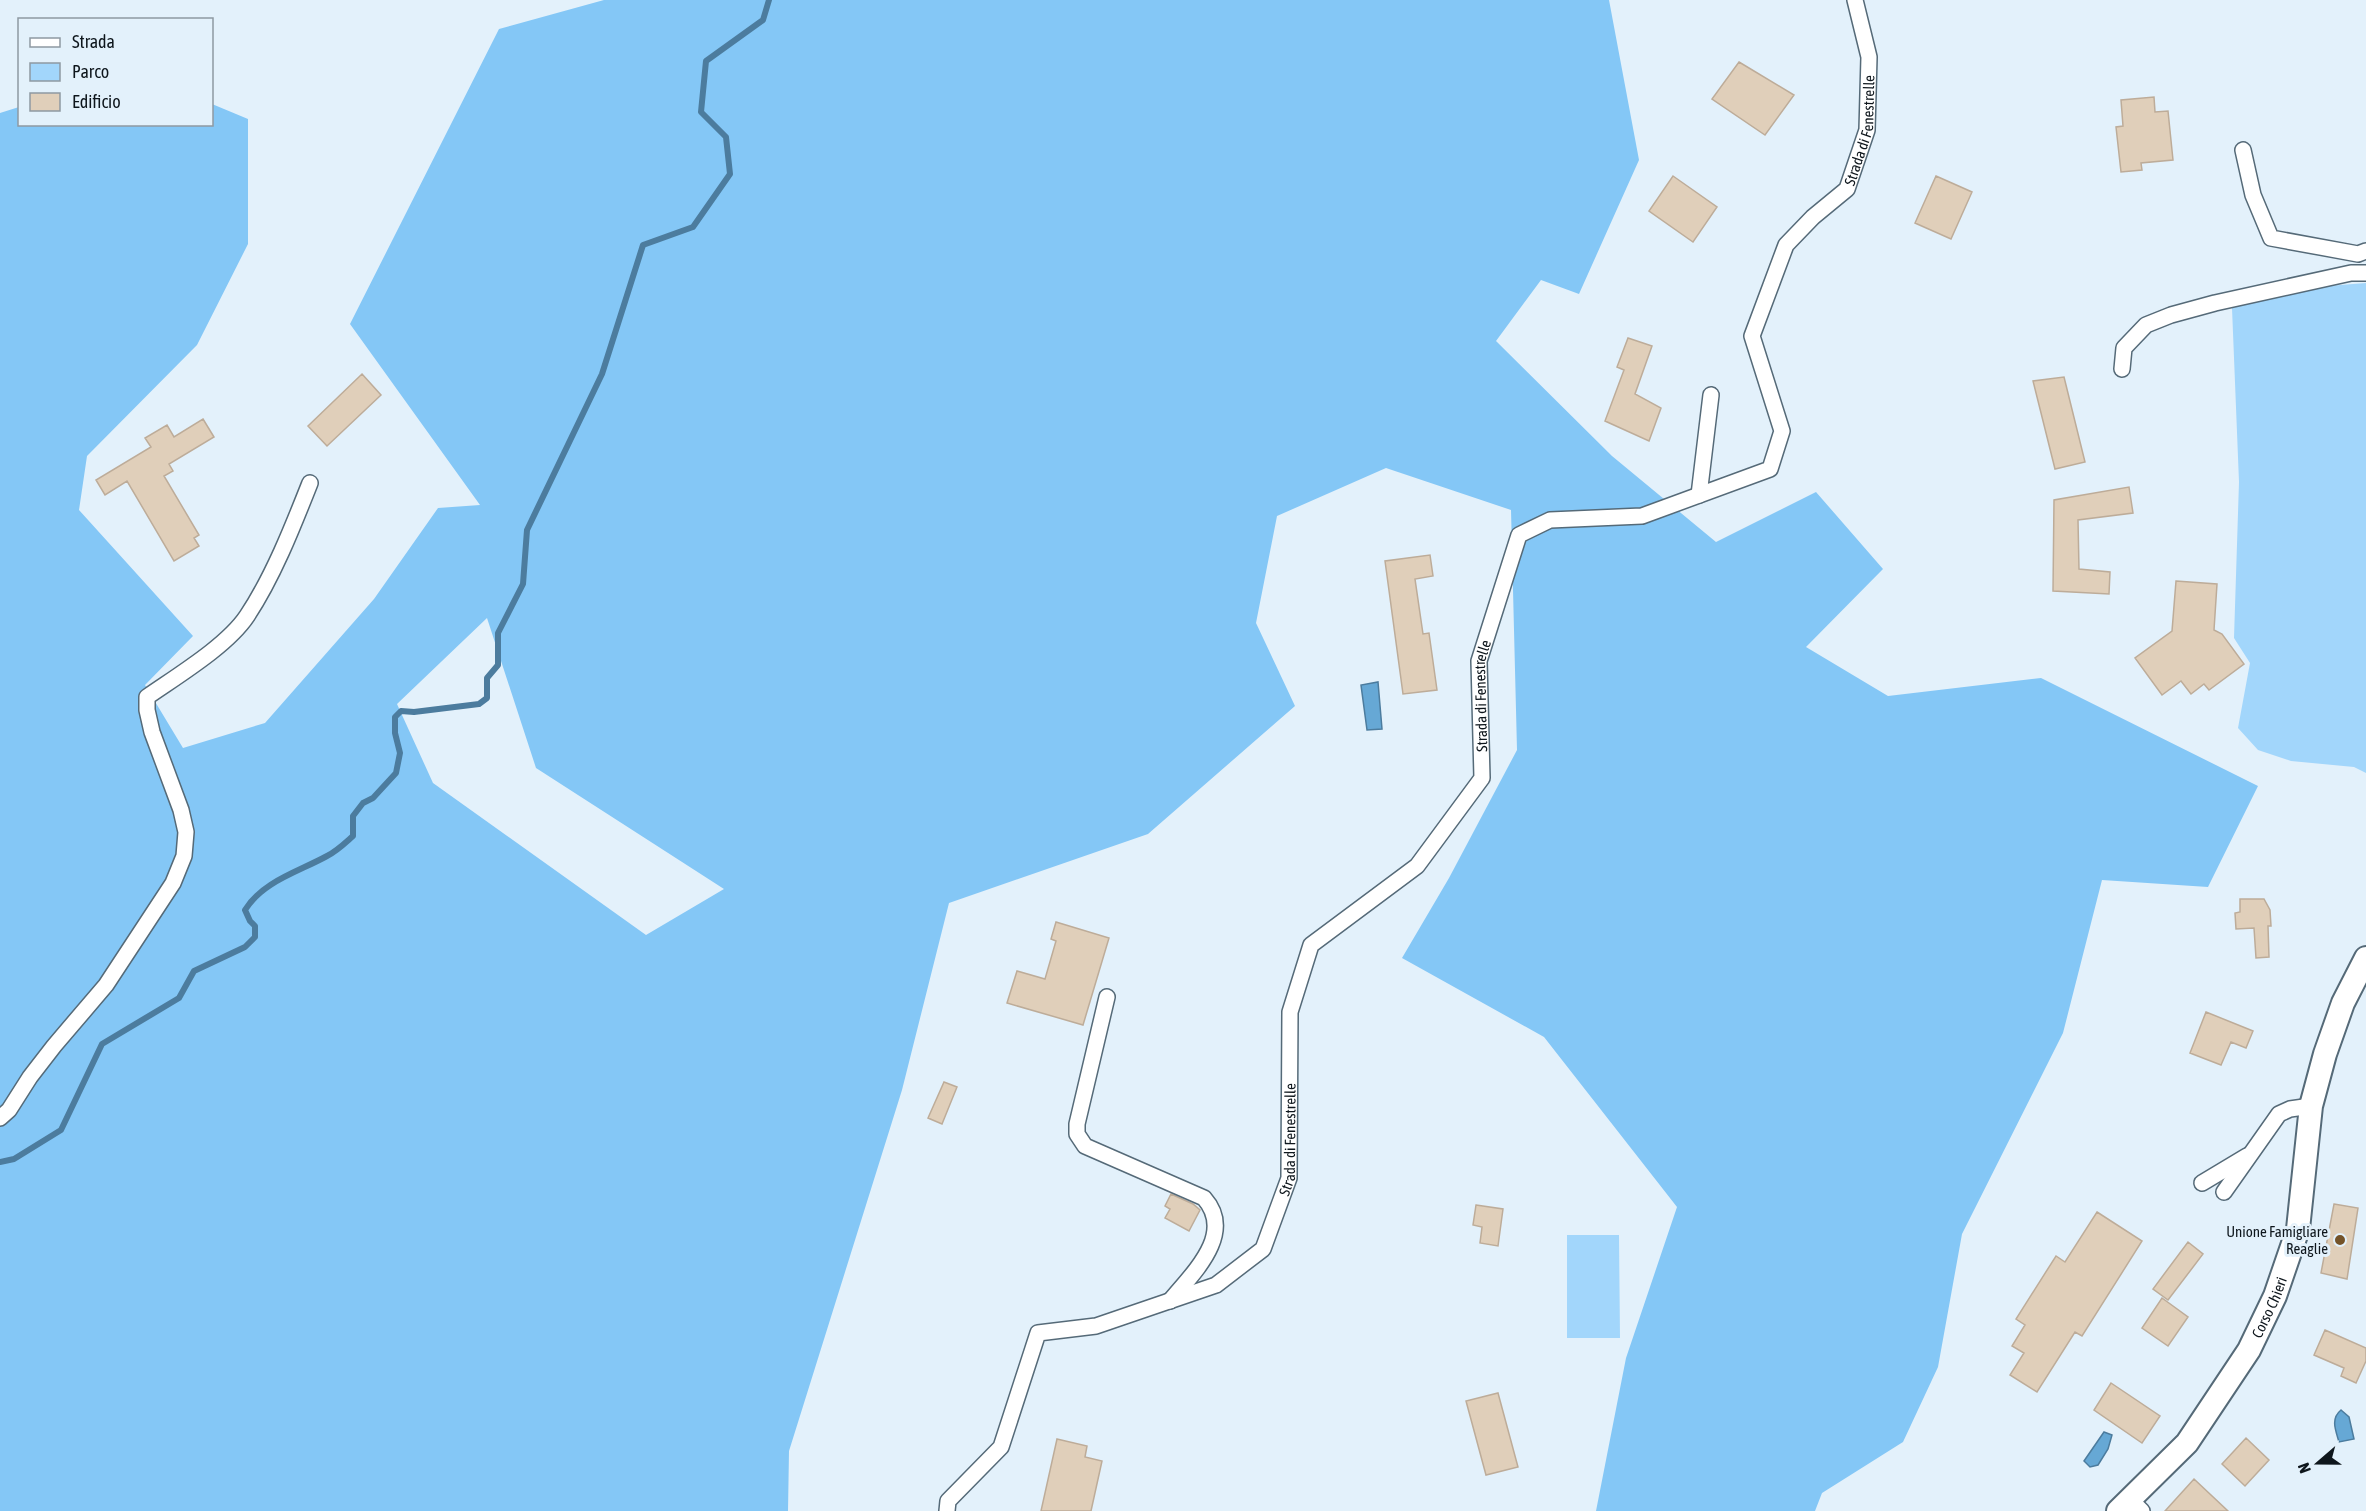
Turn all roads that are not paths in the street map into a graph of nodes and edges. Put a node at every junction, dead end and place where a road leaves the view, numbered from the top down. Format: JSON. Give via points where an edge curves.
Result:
{"nodes":[{"id":1,"x":1855,"y":0,"type":"edge"},
{"id":2,"x":2243,"y":150,"type":"dead end"},
{"id":3,"x":2366,"y":251,"type":"edge"},
{"id":4,"x":2366,"y":273,"type":"edge"},
{"id":5,"x":2122,"y":369,"type":"dead end"},
{"id":6,"x":1711,"y":395,"type":"dead end"},
{"id":7,"x":310,"y":483,"type":"dead end"},
{"id":8,"x":1699,"y":495,"type":"junction"},
{"id":9,"x":2366,"y":958,"type":"edge"},
{"id":10,"x":1107,"y":997,"type":"dead end"},
{"id":11,"x":2312,"y":1106,"type":"junction"},
{"id":12,"x":0,"y":1118,"type":"edge"},
{"id":13,"x":2250,"y":1155,"type":"junction"},
{"id":14,"x":2202,"y":1183,"type":"dead end"},
{"id":15,"x":2224,"y":1192,"type":"dead end"},
{"id":16,"x":1170,"y":1301,"type":"junction"},
{"id":17,"x":2130,"y":1507,"type":"edge"},
{"id":18,"x":946,"y":1511,"type":"edge"}],
"edges":[{"from":1,"to":8,"type":"street","name":"Strada di Fenestrelle","via":[[1869,57],[1867,130],[1847,189],[1813,216],[1786,245],[1752,336],[1782,431],[1770,470]]},
{"from":2,"to":3,"type":"street","via":[[2253,195],[2271,238],[2358,254]]},
{"from":4,"to":5,"type":"street","via":[[2171,315],[2146,325],[2124,348]]},
{"from":6,"to":8,"type":"street"},
{"from":7,"to":12,"type":"street","via":[[289,536],[246,617],[193,664],[147,697],[152,732],[181,810],[186,832],[184,856],[173,883],[106,985]]},
{"from":8,"to":16,"type":"street","name":"Strada di Fenestrelle","via":[[1642,516],[1550,520],[1520,535],[1479,661],[1482,778],[1417,866],[1311,945],[1290,1012],[1289,1178],[1263,1249],[1216,1286]]},
{"from":9,"to":11,"type":"main road","name":"Corso Chieri","via":[[2343,1003]]},
{"from":10,"to":16,"type":"street","via":[[1077,1134],[1085,1146],[1204,1198],[1215,1218],[1209,1250]]},
{"from":11,"to":13,"type":"street","via":[[2279,1114]]},
{"from":11,"to":17,"type":"main road","name":"Corso Chieri","via":[[2298,1229],[2275,1296],[2249,1350],[2187,1443]]},
{"from":13,"to":14,"type":"street"},
{"from":13,"to":15,"type":"street"},
{"from":16,"to":18,"type":"street","name":"Strada di Fenestrelle","via":[[1096,1326],[1038,1334],[1001,1447],[948,1501]]}]}
